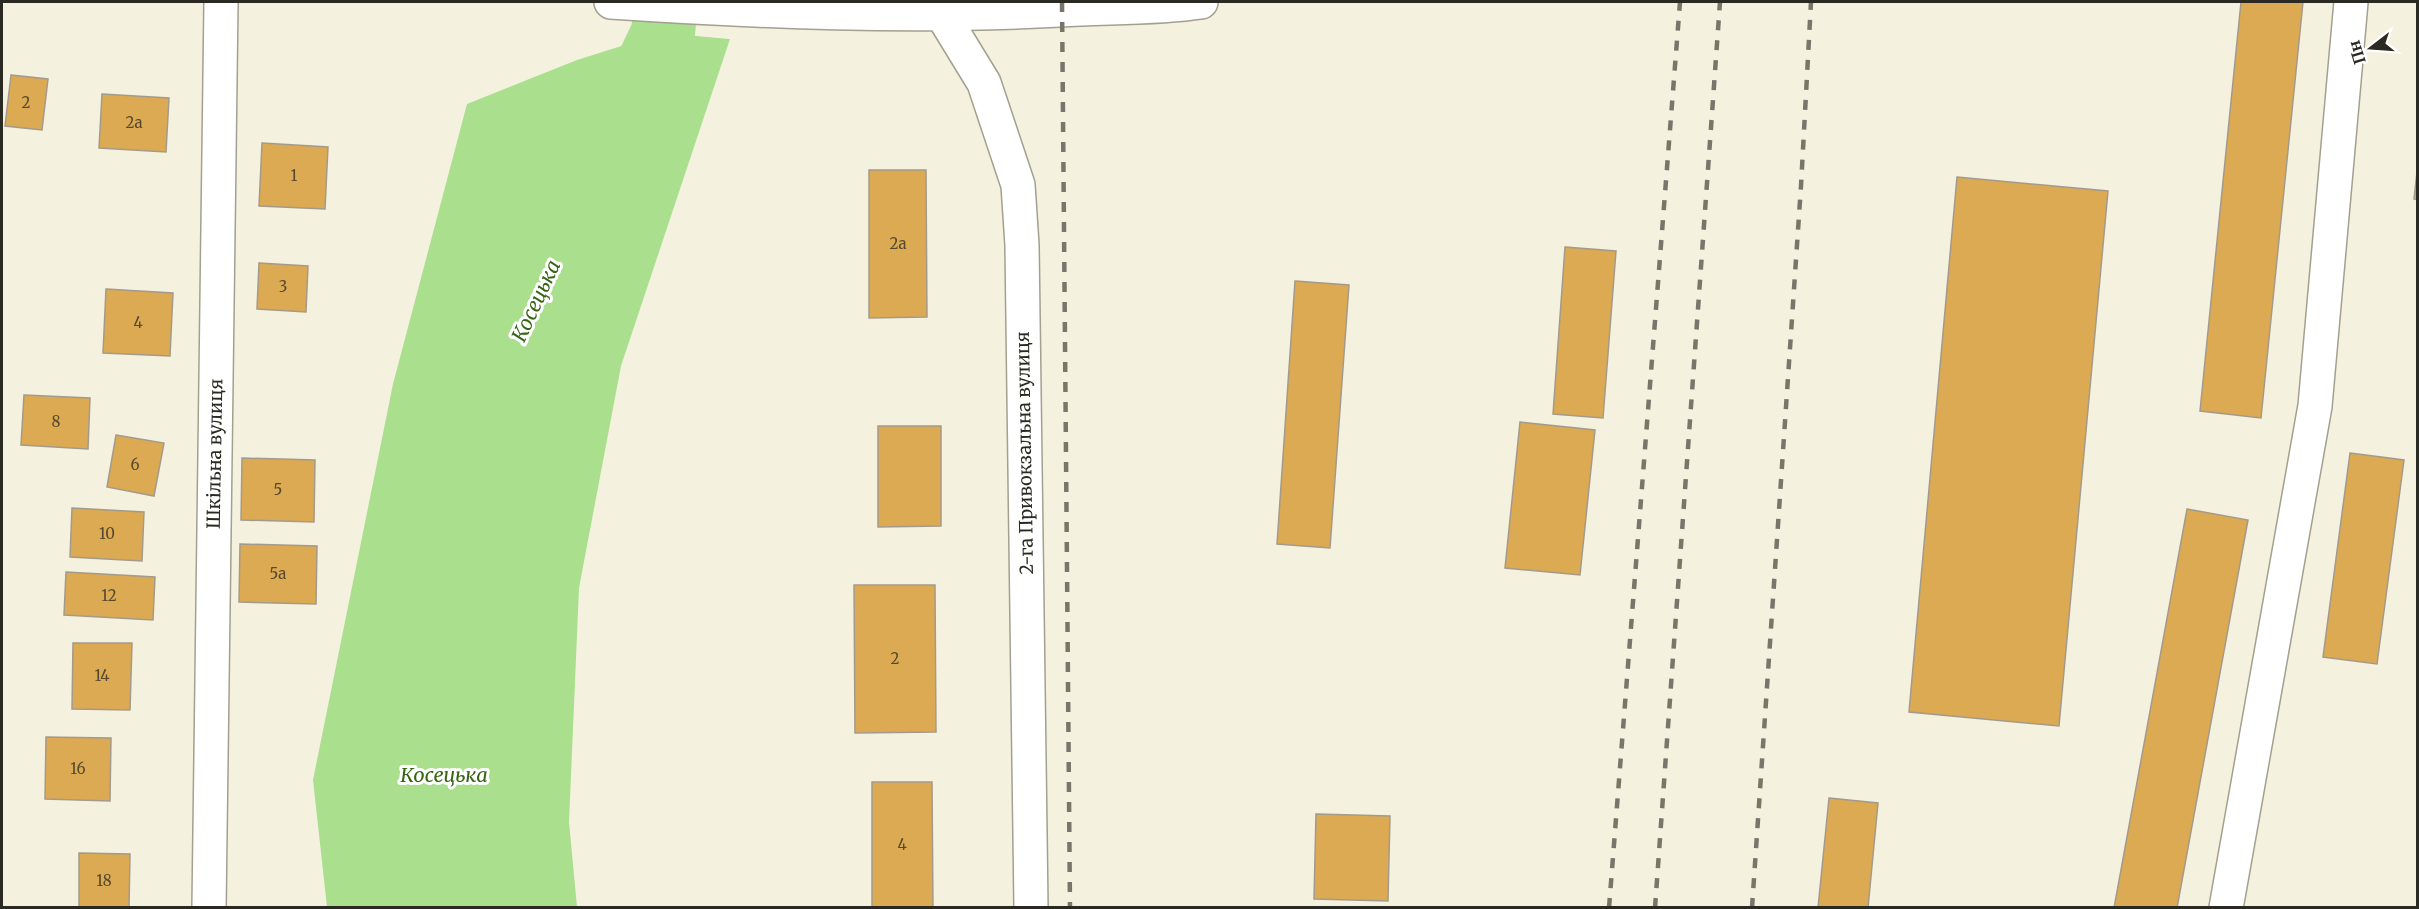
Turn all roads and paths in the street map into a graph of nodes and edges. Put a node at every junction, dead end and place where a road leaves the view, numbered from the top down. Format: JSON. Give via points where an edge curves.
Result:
{"nodes":[{"id":1,"x":221,"y":2,"type":"edge"},
{"id":2,"x":611,"y":2,"type":"edge"},
{"id":3,"x":1201,"y":2,"type":"edge"},
{"id":4,"x":2351,"y":2,"type":"edge"},
{"id":5,"x":1018,"y":7,"type":"edge"},
{"id":6,"x":943,"y":16,"type":"junction"},
{"id":7,"x":209,"y":908,"type":"edge"},
{"id":8,"x":1031,"y":908,"type":"edge"},
{"id":9,"x":2226,"y":908,"type":"edge"}],
"edges":[{"from":1,"to":7,"type":"street","name":"Шкільна вулиця"},
{"from":2,"to":6,"type":"street","via":[[767,13]]},
{"from":3,"to":5,"type":"street","via":[[1113,9]]},
{"from":4,"to":9,"type":"street","via":[[2315,406]]},
{"from":5,"to":6,"type":"street"},
{"from":6,"to":8,"type":"street","name":"2-га Привокзальна вулиця","via":[[984,83],[1018,185]]}]}
